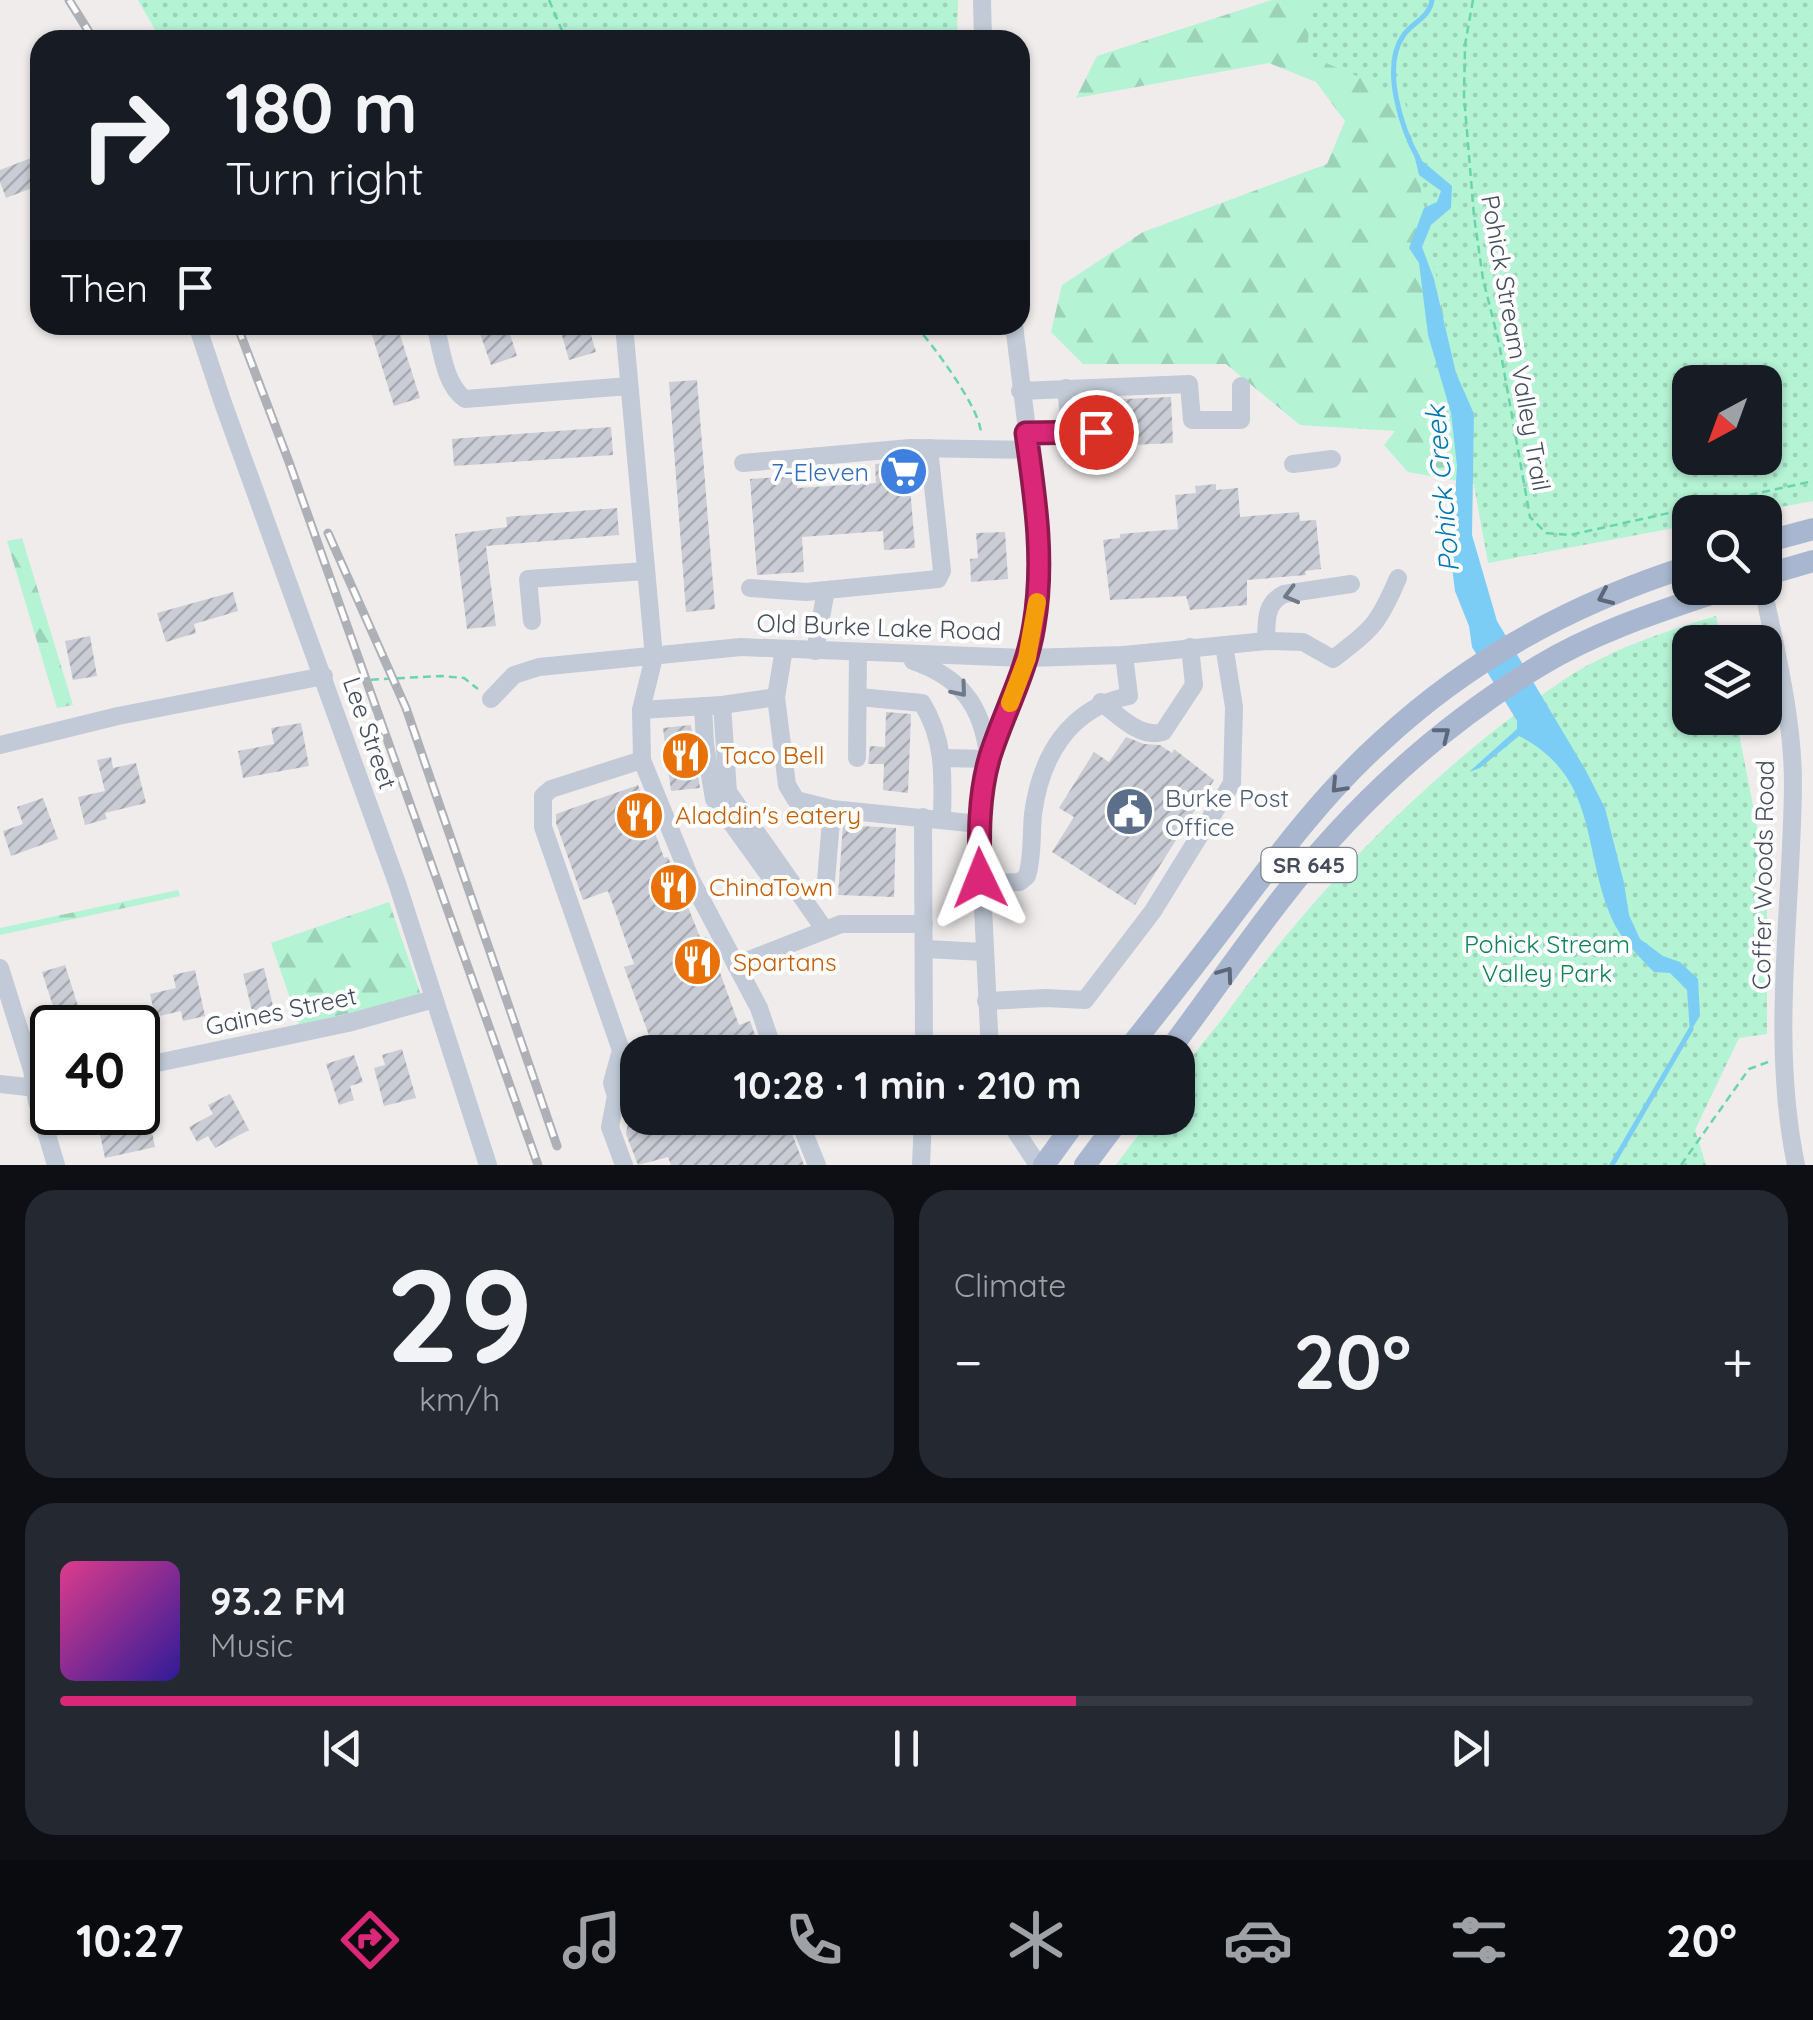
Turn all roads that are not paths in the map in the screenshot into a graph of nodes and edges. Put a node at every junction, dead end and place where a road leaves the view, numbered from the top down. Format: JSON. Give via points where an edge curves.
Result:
{"nodes":[{"id":1,"x":982,"y":0,"type":"edge"},
{"id":2,"x":983,"y":30,"type":"edge"},
{"id":3,"x":201,"y":335,"type":"edge"},
{"id":4,"x":438,"y":335,"type":"edge"},
{"id":5,"x":625,"y":335,"type":"edge"},
{"id":6,"x":1015,"y":335,"type":"edge"},
{"id":7,"x":628,"y":386,"type":"junction"},
{"id":8,"x":1241,"y":386,"type":"dead end"},
{"id":9,"x":1066,"y":388,"type":"junction"},
{"id":10,"x":1020,"y":391,"type":"junction"},
{"id":11,"x":1120,"y":431,"type":"dead end"},
{"id":12,"x":1071,"y":434,"type":"junction"},
{"id":13,"x":1027,"y":442,"type":"junction"},
{"id":14,"x":929,"y":448,"type":"junction"},
{"id":15,"x":1332,"y":459,"type":"dead end"},
{"id":16,"x":743,"y":463,"type":"dead end"},
{"id":17,"x":1293,"y":464,"type":"dead end"},
{"id":18,"x":1813,"y":529,"type":"edge"},
{"id":19,"x":1782,"y":537,"type":"edge"},
{"id":20,"x":1813,"y":561,"type":"edge"},
{"id":21,"x":1782,"y":570,"type":"edge"},
{"id":22,"x":646,"y":571,"type":"junction"},
{"id":23,"x":1672,"y":572,"type":"edge"},
{"id":24,"x":1398,"y":578,"type":"dead end"},
{"id":25,"x":1351,"y":584,"type":"dead end"},
{"id":26,"x":750,"y":588,"type":"dead end"},
{"id":27,"x":826,"y":590,"type":"junction"},
{"id":28,"x":1681,"y":605,"type":"edge"},
{"id":29,"x":1766,"y":605,"type":"edge"},
{"id":30,"x":532,"y":621,"type":"dead end"},
{"id":31,"x":1266,"y":641,"type":"junction"},
{"id":32,"x":1224,"y":644,"type":"junction"},
{"id":33,"x":1190,"y":647,"type":"junction"},
{"id":34,"x":784,"y":649,"type":"junction"},
{"id":35,"x":815,"y":651,"type":"junction"},
{"id":36,"x":858,"y":652,"type":"junction"},
{"id":37,"x":894,"y":654,"type":"junction"},
{"id":38,"x":1124,"y":655,"type":"junction"},
{"id":39,"x":654,"y":656,"type":"junction"},
{"id":40,"x":1027,"y":658,"type":"junction"},
{"id":41,"x":326,"y":680,"type":"junction"},
{"id":42,"x":776,"y":697,"type":"junction"},
{"id":43,"x":859,"y":697,"type":"junction"},
{"id":44,"x":491,"y":699,"type":"road end"},
{"id":45,"x":1101,"y":702,"type":"junction"},
{"id":46,"x":712,"y":705,"type":"junction"},
{"id":47,"x":641,"y":710,"type":"junction"},
{"id":48,"x":0,"y":745,"type":"edge"},
{"id":49,"x":857,"y":758,"type":"dead end"},
{"id":50,"x":944,"y":758,"type":"junction"},
{"id":51,"x":989,"y":759,"type":"junction"},
{"id":52,"x":642,"y":760,"type":"junction"},
{"id":53,"x":832,"y":810,"type":"junction"},
{"id":54,"x":932,"y":818,"type":"junction"},
{"id":55,"x":979,"y":824,"type":"junction"},
{"id":56,"x":826,"y":881,"type":"dead end"},
{"id":57,"x":981,"y":884,"type":"junction"},
{"id":58,"x":777,"y":886,"type":"dead end"},
{"id":59,"x":924,"y":924,"type":"junction"},
{"id":60,"x":825,"y":930,"type":"junction"},
{"id":61,"x":925,"y":949,"type":"junction"},
{"id":62,"x":984,"y":952,"type":"junction"},
{"id":63,"x":736,"y":965,"type":"junction"},
{"id":64,"x":0,"y":968,"type":"edge"},
{"id":65,"x":434,"y":998,"type":"junction"},
{"id":66,"x":986,"y":1000,"type":"junction"},
{"id":67,"x":769,"y":1035,"type":"edge"},
{"id":68,"x":924,"y":1035,"type":"edge"},
{"id":69,"x":989,"y":1035,"type":"edge"},
{"id":70,"x":1139,"y":1035,"type":"edge"},
{"id":71,"x":1181,"y":1035,"type":"edge"},
{"id":72,"x":30,"y":1049,"type":"edge"},
{"id":73,"x":160,"y":1062,"type":"edge"},
{"id":74,"x":0,"y":1084,"type":"edge"},
{"id":75,"x":30,"y":1086,"type":"edge"},
{"id":76,"x":51,"y":1135,"type":"edge"},
{"id":77,"x":805,"y":1135,"type":"edge"},
{"id":78,"x":922,"y":1135,"type":"edge"},
{"id":79,"x":1019,"y":1135,"type":"edge"},
{"id":80,"x":1065,"y":1135,"type":"edge"},
{"id":81,"x":1107,"y":1135,"type":"edge"},
{"id":82,"x":1813,"y":1147,"type":"edge"},
{"id":83,"x":1795,"y":1158,"type":"edge"},
{"id":84,"x":488,"y":1163,"type":"edge"},
{"id":85,"x":56,"y":1165,"type":"edge"},
{"id":86,"x":624,"y":1165,"type":"edge"},
{"id":87,"x":817,"y":1165,"type":"edge"},
{"id":88,"x":921,"y":1165,"type":"edge"},
{"id":89,"x":1041,"y":1165,"type":"edge"},
{"id":90,"x":1085,"y":1165,"type":"edge"}],
"edges":[{"from":1,"to":2,"type":"street"},
{"from":3,"to":41,"type":"street","name":"Lee Street"},
{"from":4,"to":7,"type":"street","via":[[450,380],[465,399]]},
{"from":5,"to":7,"type":"street"},
{"from":6,"to":10,"type":"street"},
{"from":7,"to":22,"type":"street"},
{"from":8,"to":9,"type":"street","via":[[1242,420],[1192,420],[1189,384]]},
{"from":9,"to":10,"type":"street"},
{"from":9,"to":12,"type":"street"},
{"from":10,"to":13,"type":"street"},
{"from":11,"to":12,"type":"street"},
{"from":12,"to":13,"type":"street"},
{"from":13,"to":14,"type":"street","via":[[981,450]]},
{"from":13,"to":40,"type":"street","via":[[1040,566]]},
{"from":14,"to":16,"type":"street"},
{"from":14,"to":27,"type":"street","via":[[938,579]]},
{"from":15,"to":17,"type":"street"},
{"from":18,"to":19,"type":"main road"},
{"from":20,"to":21,"type":"main road"},
{"from":22,"to":30,"type":"street","via":[[528,579]]},
{"from":22,"to":39,"type":"street"},
{"from":23,"to":70,"type":"main road","number":"SR 645","one_way":true,"via":[[1524,636],[1380,742],[1310,815]]},
{"from":24,"to":31,"type":"street","name":"Old Burke Lake Road","via":[[1382,617],[1332,659],[1303,642]]},
{"from":25,"to":31,"type":"street","one_way":true,"via":[[1275,598]]},
{"from":26,"to":27,"type":"street"},
{"from":27,"to":35,"type":"street"},
{"from":71,"to":28,"type":"main road","number":"SR 645","one_way":true,"via":[[1282,898],[1391,777],[1541,664]]},
{"from":29,"to":83,"type":"street","name":"Coffer Woods Road","via":[[1792,764],[1784,1061]]},
{"from":31,"to":32,"type":"street","name":"Old Burke Lake Road"},
{"from":32,"to":33,"type":"street","name":"Old Burke Lake Road"},
{"from":32,"to":66,"type":"street","via":[[1234,706],[1232,782],[1153,911],[1085,1000]]},
{"from":33,"to":38,"type":"street","name":"Old Burke Lake Road"},
{"from":33,"to":45,"type":"street","via":[[1194,685],[1163,732],[1139,729]]},
{"from":34,"to":35,"type":"street","name":"Old Burke Lake Road"},
{"from":34,"to":39,"type":"street","name":"Old Burke Lake Road"},
{"from":34,"to":42,"type":"street"},
{"from":35,"to":36,"type":"street","name":"Old Burke Lake Road"},
{"from":36,"to":37,"type":"street","name":"Old Burke Lake Road"},
{"from":36,"to":43,"type":"street"},
{"from":37,"to":40,"type":"street","name":"Old Burke Lake Road"},
{"from":37,"to":51,"type":"street","one_way":true,"via":[[942,671],[966,694]]},
{"from":38,"to":40,"type":"street","name":"Old Burke Lake Road"},
{"from":38,"to":45,"type":"street","via":[[1129,696]]},
{"from":39,"to":44,"type":"street","name":"Old Burke Lake Road","via":[[539,666],[514,674]]},
{"from":39,"to":47,"type":"street"},
{"from":40,"to":51,"type":"street"},
{"from":41,"to":48,"type":"street","via":[[118,716]]},
{"from":41,"to":65,"type":"street","name":"Lee Street"},
{"from":42,"to":46,"type":"street"},
{"from":42,"to":53,"type":"street","via":[[790,794]]},
{"from":43,"to":49,"type":"street"},
{"from":43,"to":50,"type":"street","via":[[922,703]]},
{"from":45,"to":57,"type":"street","via":[[1072,724],[1052,753],[1038,786],[1027,876]]},
{"from":46,"to":47,"type":"street"},
{"from":46,"to":58,"type":"street","via":[[705,744],[714,799]]},
{"from":46,"to":60,"type":"street","via":[[728,792]]},
{"from":47,"to":52,"type":"street"},
{"from":50,"to":51,"type":"street"},
{"from":50,"to":54,"type":"street"},
{"from":51,"to":55,"type":"street"},
{"from":52,"to":63,"type":"street","via":[[690,878]]},
{"from":52,"to":86,"type":"street","via":[[544,796],[543,827],[621,1050],[610,1127]]},
{"from":53,"to":54,"type":"street"},
{"from":53,"to":56,"type":"street"},
{"from":54,"to":55,"type":"street"},
{"from":54,"to":59,"type":"street"},
{"from":55,"to":57,"type":"street"},
{"from":57,"to":62,"type":"street"},
{"from":59,"to":60,"type":"street","via":[[841,924]]},
{"from":59,"to":61,"type":"street"},
{"from":60,"to":63,"type":"street"},
{"from":61,"to":62,"type":"street"},
{"from":61,"to":68,"type":"street"},
{"from":62,"to":66,"type":"street"},
{"from":63,"to":67,"type":"street"},
{"from":64,"to":72,"type":"street"},
{"from":65,"to":73,"type":"street","name":"Gaines Street"},
{"from":65,"to":84,"type":"street","name":"Lee Street"},
{"from":66,"to":69,"type":"street"},
{"from":74,"to":75,"type":"street"},
{"from":76,"to":85,"type":"street"},
{"from":77,"to":87,"type":"street"},
{"from":78,"to":88,"type":"street"},
{"from":79,"to":89,"type":"street"},
{"from":80,"to":89,"type":"main road"},
{"from":81,"to":90,"type":"main road"},
{"from":82,"to":83,"type":"street"}]}
